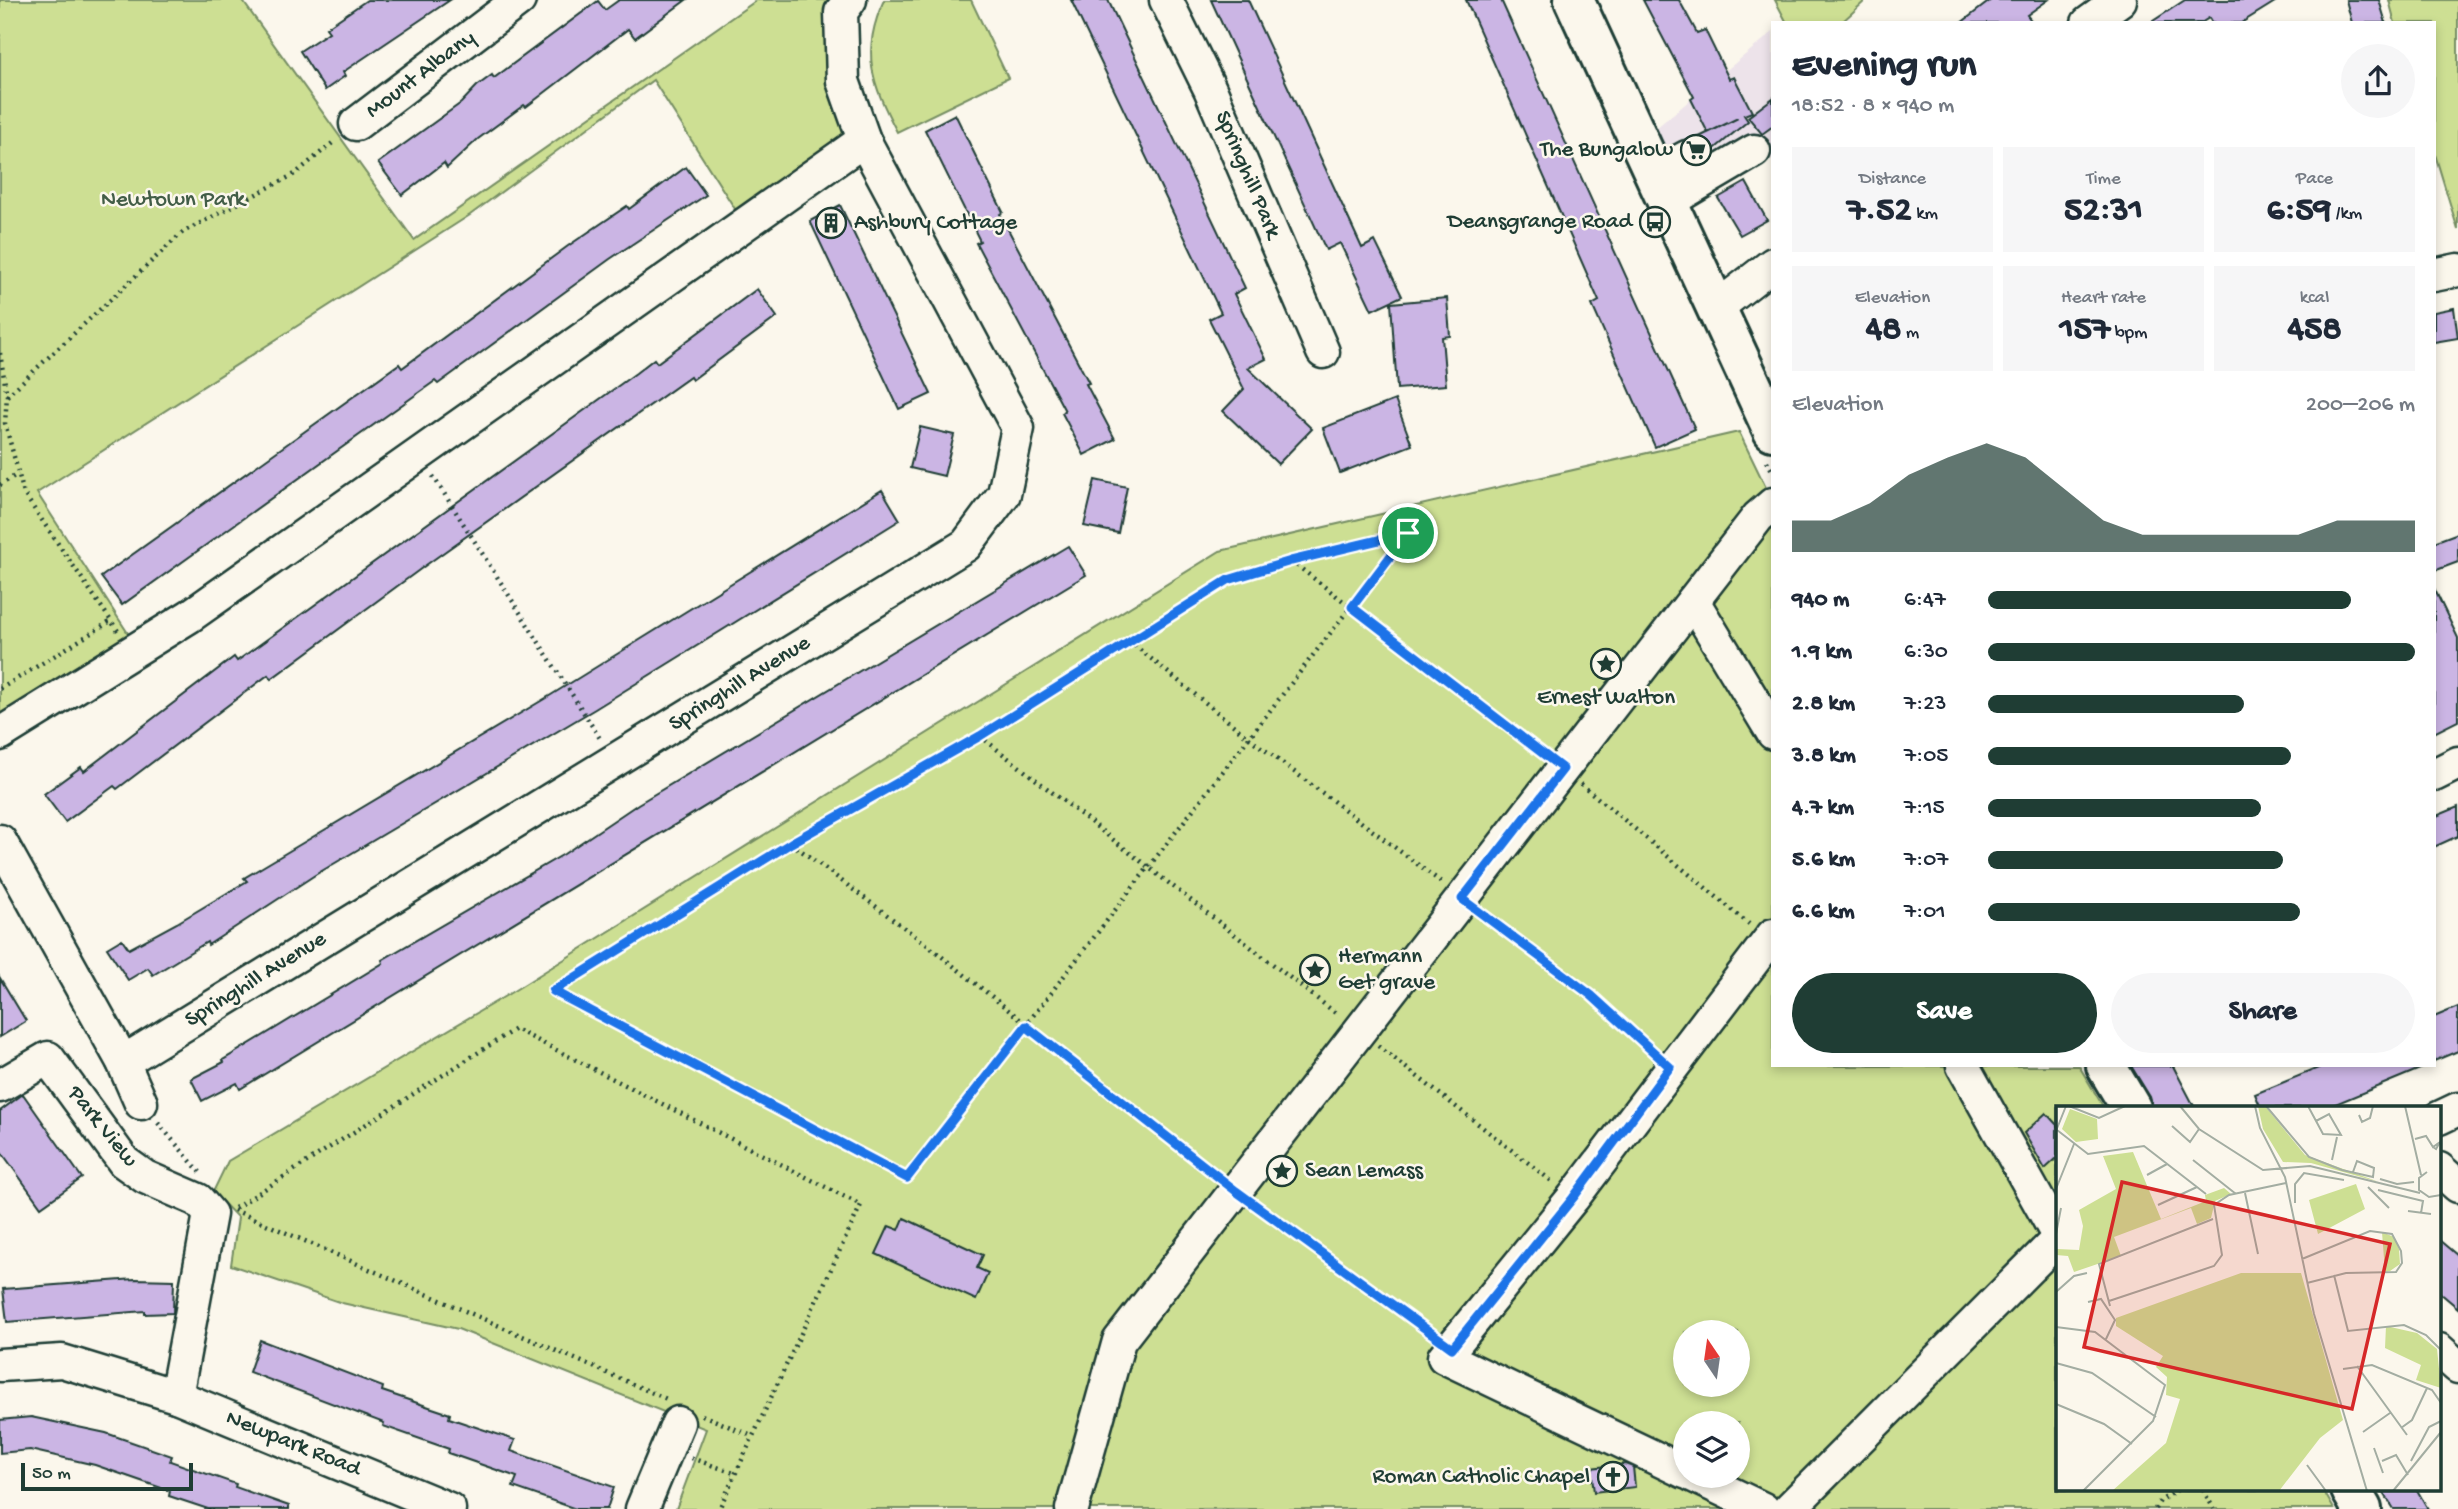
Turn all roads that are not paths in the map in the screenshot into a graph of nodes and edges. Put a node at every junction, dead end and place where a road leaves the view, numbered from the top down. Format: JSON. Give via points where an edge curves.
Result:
{"nodes":[{"id":1,"x":519,"y":0,"type":"edge"},
{"id":2,"x":850,"y":0,"type":"edge"},
{"id":3,"x":1166,"y":0,"type":"edge"},
{"id":4,"x":1574,"y":0,"type":"edge"},
{"id":5,"x":2120,"y":0,"type":"edge"},
{"id":6,"x":2091,"y":21,"type":"edge"},
{"id":7,"x":348,"y":130,"type":"road end"},
{"id":8,"x":864,"y":140,"type":"junction"},
{"id":9,"x":1754,"y":151,"type":"dead end"},
{"id":10,"x":1688,"y":157,"type":"dead end"},
{"id":11,"x":1660,"y":189,"type":"junction"},
{"id":12,"x":1771,"y":266,"type":"edge"},
{"id":13,"x":2458,"y":270,"type":"edge"},
{"id":14,"x":2436,"y":275,"type":"edge"},
{"id":15,"x":1715,"y":309,"type":"junction"},
{"id":16,"x":1323,"y":352,"type":"dead end"},
{"id":17,"x":1771,"y":427,"type":"edge"},
{"id":18,"x":1771,"y":506,"type":"edge"},
{"id":19,"x":1693,"y":601,"type":"junction"},
{"id":20,"x":1771,"y":730,"type":"edge"},
{"id":21,"x":0,"y":734,"type":"edge"},
{"id":22,"x":2458,"y":763,"type":"edge"},
{"id":23,"x":2436,"y":774,"type":"edge"},
{"id":24,"x":0,"y":841,"type":"edge"},
{"id":25,"x":1771,"y":937,"type":"edge"},
{"id":26,"x":123,"y":1062,"type":"junction"},
{"id":27,"x":1964,"y":1067,"type":"edge"},
{"id":28,"x":2107,"y":1067,"type":"edge"},
{"id":29,"x":0,"y":1086,"type":"edge"},
{"id":30,"x":141,"y":1103,"type":"dead end"},
{"id":31,"x":2130,"y":1106,"type":"edge"},
{"id":32,"x":2458,"y":1109,"type":"edge"},
{"id":33,"x":2440,"y":1118,"type":"edge"},
{"id":34,"x":2440,"y":1170,"type":"edge"},
{"id":35,"x":2458,"y":1186,"type":"edge"},
{"id":36,"x":2056,"y":1232,"type":"edge"},
{"id":37,"x":2056,"y":1241,"type":"edge"},
{"id":38,"x":2440,"y":1351,"type":"edge"},
{"id":39,"x":0,"y":1365,"type":"edge"},
{"id":40,"x":2458,"y":1367,"type":"edge"},
{"id":41,"x":176,"y":1396,"type":"junction"},
{"id":42,"x":679,"y":1422,"type":"road end"},
{"id":43,"x":1673,"y":1466,"type":"edge"},
{"id":44,"x":1719,"y":1488,"type":"edge"},
{"id":45,"x":2352,"y":1492,"type":"edge"},
{"id":46,"x":449,"y":1509,"type":"edge"},
{"id":47,"x":642,"y":1509,"type":"edge"},
{"id":48,"x":1072,"y":1509,"type":"edge"},
{"id":49,"x":1763,"y":1509,"type":"edge"},
{"id":50,"x":1789,"y":1509,"type":"edge"},
{"id":51,"x":2362,"y":1509,"type":"edge"}],
"edges":[{"from":1,"to":7,"type":"street","name":"Mount Albany"},
{"from":2,"to":8,"type":"street","name":"Springhill Avenue","via":[[841,12],[843,81]]},
{"from":3,"to":16,"type":"street","name":"Springhill Park","via":[[1210,89]]},
{"from":4,"to":11,"type":"main road"},
{"from":5,"to":6,"type":"street"},
{"from":8,"to":21,"type":"street","via":[[132,655]]},
{"from":8,"to":26,"type":"street","name":"Springhill Avenue","via":[[1018,428],[1004,494],[966,545]]},
{"from":9,"to":11,"type":"street"},
{"from":10,"to":11,"type":"street"},
{"from":11,"to":15,"type":"main road"},
{"from":12,"to":15,"type":"street"},
{"from":13,"to":14,"type":"street"},
{"from":15,"to":17,"type":"main road"},
{"from":18,"to":19,"type":"street"},
{"from":19,"to":20,"type":"street"},
{"from":19,"to":48,"type":"street","via":[[1119,1341]]},
{"from":22,"to":23,"type":"street"},
{"from":24,"to":26,"type":"street"},
{"from":25,"to":43,"type":"street","via":[[1573,1198],[1444,1357]]},
{"from":26,"to":30,"type":"street"},
{"from":27,"to":36,"type":"street"},
{"from":28,"to":31,"type":"main road"},
{"from":29,"to":41,"type":"street","name":"Park View","via":[[48,1058],[124,1162],[145,1177],[198,1199],[210,1214]]},
{"from":32,"to":33,"type":"street"},
{"from":34,"to":35,"type":"street"},
{"from":37,"to":50,"type":"street"},
{"from":38,"to":40,"type":"street"},
{"from":39,"to":41,"type":"street","name":"Newpark Road","via":[[62,1361]]},
{"from":41,"to":46,"type":"street","name":"Newpark Road"},
{"from":42,"to":47,"type":"street"},
{"from":44,"to":49,"type":"street"},
{"from":45,"to":51,"type":"main road"}]}
